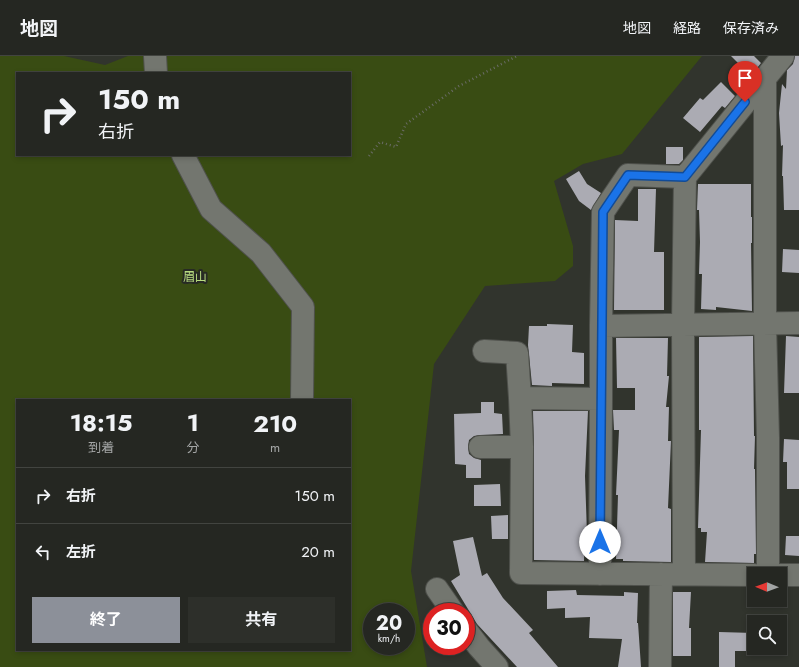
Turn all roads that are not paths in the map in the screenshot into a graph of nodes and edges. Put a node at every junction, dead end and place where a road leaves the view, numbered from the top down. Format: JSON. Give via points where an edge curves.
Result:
{"nodes":[{"id":1,"x":155,"y":56,"type":"edge"},
{"id":2,"x":783,"y":56,"type":"edge"},
{"id":3,"x":156,"y":72,"type":"edge"},
{"id":4,"x":765,"y":78,"type":"junction"},
{"id":5,"x":184,"y":156,"type":"edge"},
{"id":6,"x":685,"y":177,"type":"junction"},
{"id":7,"x":799,"y":323,"type":"edge"},
{"id":8,"x":765,"y":324,"type":"junction"},
{"id":9,"x":683,"y":325,"type":"junction"},
{"id":10,"x":601,"y":326,"type":"junction"},
{"id":11,"x":484,"y":351,"type":"dead end"},
{"id":12,"x":520,"y":398,"type":"junction"},
{"id":13,"x":302,"y":399,"type":"edge"},
{"id":14,"x":601,"y":399,"type":"junction"},
{"id":15,"x":480,"y":447,"type":"dead end"},
{"id":16,"x":522,"y":447,"type":"junction"},
{"id":17,"x":768,"y":567,"type":"edge"},
{"id":18,"x":600,"y":574,"type":"junction"},
{"id":19,"x":661,"y":574,"type":"junction"},
{"id":20,"x":684,"y":574,"type":"junction"},
{"id":21,"x":747,"y":575,"type":"edge"},
{"id":22,"x":787,"y":575,"type":"edge"},
{"id":23,"x":799,"y":575,"type":"edge"},
{"id":24,"x":437,"y":589,"type":"dead end"},
{"id":25,"x":447,"y":603,"type":"edge"},
{"id":26,"x":475,"y":642,"type":"edge"},
{"id":27,"x":495,"y":666,"type":"edge"},
{"id":28,"x":660,"y":667,"type":"edge"}],
"edges":[{"from":1,"to":3,"type":"street"},
{"from":2,"to":4,"type":"street"},
{"from":4,"to":6,"type":"street"},
{"from":4,"to":8,"type":"street"},
{"from":5,"to":13,"type":"street","via":[[211,209],[261,253],[303,307]]},
{"from":6,"to":9,"type":"street"},
{"from":6,"to":10,"type":"street","via":[[628,175],[603,212]]},
{"from":7,"to":8,"type":"street"},
{"from":8,"to":9,"type":"street"},
{"from":8,"to":17,"type":"street"},
{"from":9,"to":10,"type":"street"},
{"from":9,"to":20,"type":"street"},
{"from":10,"to":14,"type":"street"},
{"from":11,"to":12,"type":"street","via":[[518,353]]},
{"from":12,"to":14,"type":"street"},
{"from":12,"to":16,"type":"street"},
{"from":14,"to":18,"type":"street"},
{"from":15,"to":16,"type":"street"},
{"from":16,"to":18,"type":"street","via":[[521,573]]},
{"from":18,"to":19,"type":"street"},
{"from":19,"to":20,"type":"street"},
{"from":19,"to":28,"type":"street"},
{"from":20,"to":21,"type":"street"},
{"from":22,"to":23,"type":"street"},
{"from":24,"to":25,"type":"street"},
{"from":26,"to":27,"type":"street"}]}
